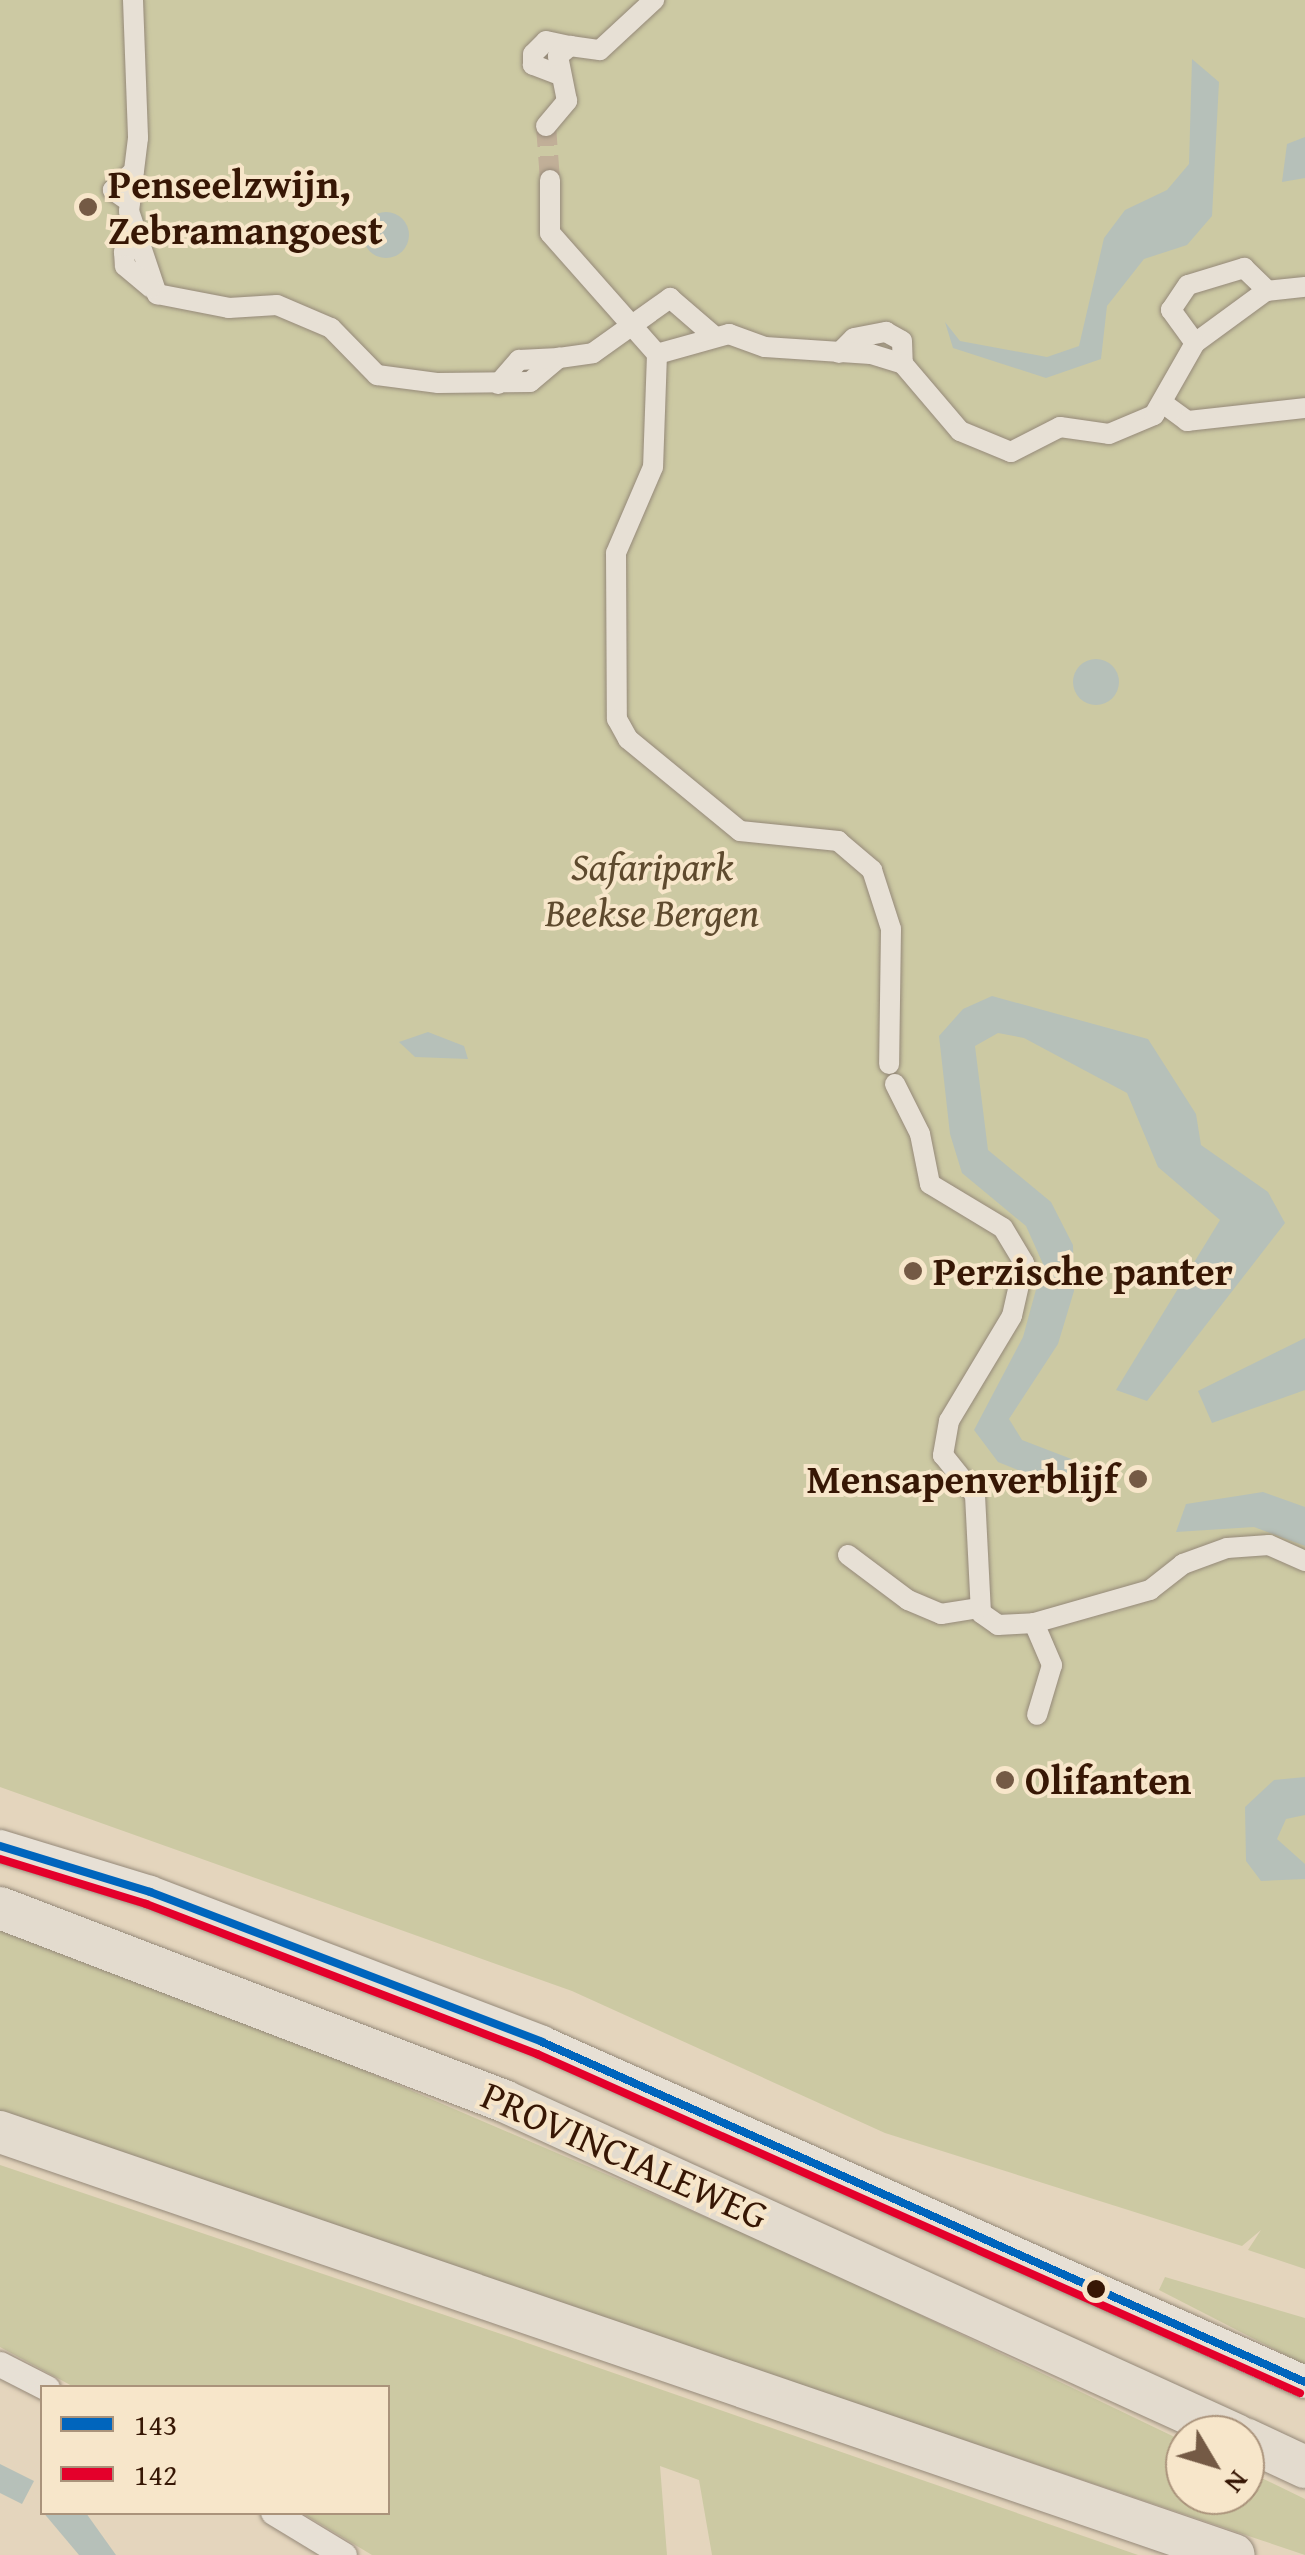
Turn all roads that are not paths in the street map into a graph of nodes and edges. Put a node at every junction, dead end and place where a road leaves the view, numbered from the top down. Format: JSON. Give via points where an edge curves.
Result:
{"nodes":[{"id":1,"x":134,"y":0,"type":"edge"},
{"id":2,"x":654,"y":0,"type":"edge"},
{"id":3,"x":546,"y":126,"type":"tunnel mouth"},
{"id":4,"x":550,"y":180,"type":"tunnel mouth"},
{"id":5,"x":1305,"y":287,"type":"edge"},
{"id":6,"x":1268,"y":290,"type":"junction"},
{"id":7,"x":632,"y":325,"type":"junction"},
{"id":8,"x":714,"y":336,"type":"junction"},
{"id":9,"x":1195,"y":343,"type":"junction"},
{"id":10,"x":657,"y":354,"type":"junction"},
{"id":11,"x":1164,"y":404,"type":"junction"},
{"id":12,"x":1305,"y":408,"type":"edge"},
{"id":13,"x":848,"y":1555,"type":"dead end"},
{"id":14,"x":1305,"y":1561,"type":"edge"},
{"id":15,"x":980,"y":1608,"type":"junction"},
{"id":16,"x":1034,"y":1624,"type":"junction"},
{"id":17,"x":1037,"y":1715,"type":"dead end"},
{"id":18,"x":0,"y":1846,"type":"edge"},
{"id":19,"x":0,"y":1908,"type":"edge"},
{"id":20,"x":0,"y":2132,"type":"edge"},
{"id":21,"x":0,"y":2364,"type":"edge"},
{"id":22,"x":1305,"y":2382,"type":"edge"},
{"id":23,"x":40,"y":2385,"type":"edge"},
{"id":24,"x":1192,"y":2415,"type":"edge"},
{"id":25,"x":1265,"y":2448,"type":"edge"},
{"id":26,"x":1305,"y":2467,"type":"edge"},
{"id":27,"x":278,"y":2515,"type":"edge"},
{"id":28,"x":344,"y":2555,"type":"edge"},
{"id":29,"x":1234,"y":2555,"type":"edge"}],
"edges":[{"from":1,"to":7,"type":"street","via":[[130,202],[151,288],[229,308],[277,305],[332,328],[387,379],[530,382],[559,358],[592,354]]},
{"from":2,"to":3,"type":"street","via":[[600,50],[570,46],[557,74],[567,101]]},
{"from":4,"to":7,"type":"street","via":[[550,233]]},
{"from":5,"to":6,"type":"street"},
{"from":6,"to":9,"type":"street"},
{"from":6,"to":9,"type":"street","via":[[1244,268],[1188,285],[1171,310]]},
{"from":7,"to":8,"type":"street","via":[[670,298]]},
{"from":7,"to":10,"type":"street"},
{"from":8,"to":10,"type":"street"},
{"from":8,"to":11,"type":"street","via":[[903,364],[947,421],[988,450],[1011,452],[1060,428],[1110,434]]},
{"from":9,"to":11,"type":"street"},
{"from":10,"to":15,"type":"street","via":[[656,445],[618,538],[614,644],[621,729],[748,835],[838,841],[872,870],[892,940],[892,1074],[930,1184],[1003,1228],[1024,1262],[1012,1316],[949,1420],[943,1455],[974,1495]]},
{"from":11,"to":12,"type":"street","via":[[1198,421]]},
{"from":13,"to":15,"type":"street","via":[[908,1600],[941,1614]]},
{"from":14,"to":16,"type":"street","via":[[1269,1545],[1227,1548],[1183,1564],[1150,1590]]},
{"from":15,"to":16,"type":"street","via":[[998,1626]]},
{"from":16,"to":17,"type":"street","via":[[1052,1665]]},
{"from":18,"to":22,"type":"street","via":[[150,1892],[542,2042]]},
{"from":19,"to":24,"type":"highway","name":"PROVINCIALEWEG","via":[[504,2101]]},
{"from":20,"to":29,"type":"highway"},
{"from":21,"to":23,"type":"street"},
{"from":25,"to":26,"type":"highway"},
{"from":27,"to":28,"type":"street"}]}
